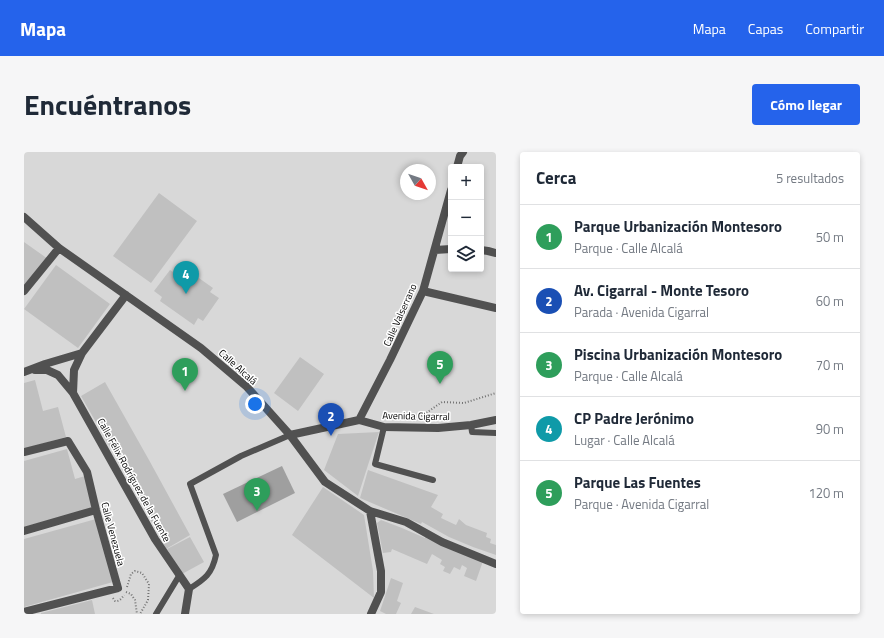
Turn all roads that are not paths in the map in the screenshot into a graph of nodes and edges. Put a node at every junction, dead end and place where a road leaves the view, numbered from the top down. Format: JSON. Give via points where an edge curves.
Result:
{"nodes":[{"id":1,"x":463,"y":152,"type":"edge"},
{"id":2,"x":458,"y":164,"type":"edge"},
{"id":3,"x":448,"y":200,"type":"edge"},
{"id":4,"x":24,"y":217,"type":"edge"},
{"id":5,"x":59,"y":248,"type":"junction"},
{"id":6,"x":448,"y":249,"type":"edge"},
{"id":7,"x":435,"y":250,"type":"junction"},
{"id":8,"x":484,"y":250,"type":"edge"},
{"id":9,"x":496,"y":253,"type":"edge"},
{"id":10,"x":24,"y":291,"type":"edge"},
{"id":11,"x":423,"y":291,"type":"junction"},
{"id":12,"x":126,"y":295,"type":"junction"},
{"id":13,"x":496,"y":308,"type":"edge"},
{"id":14,"x":82,"y":353,"type":"junction"},
{"id":15,"x":28,"y":371,"type":"edge"},
{"id":16,"x":73,"y":393,"type":"junction"},
{"id":17,"x":359,"y":420,"type":"junction"},
{"id":18,"x":496,"y":420,"type":"edge"},
{"id":19,"x":471,"y":425,"type":"junction"},
{"id":20,"x":384,"y":427,"type":"junction"},
{"id":21,"x":496,"y":434,"type":"edge"},
{"id":22,"x":290,"y":435,"type":"junction"},
{"id":23,"x":24,"y":452,"type":"edge"},
{"id":24,"x":433,"y":480,"type":"dead end"},
{"id":25,"x":96,"y":510,"type":"junction"},
{"id":26,"x":370,"y":511,"type":"junction"},
{"id":27,"x":24,"y":532,"type":"edge"},
{"id":28,"x":496,"y":564,"type":"edge"},
{"id":29,"x":179,"y":576,"type":"junction"},
{"id":30,"x":189,"y":589,"type":"junction"},
{"id":31,"x":24,"y":612,"type":"edge"},
{"id":32,"x":374,"y":613,"type":"edge"},
{"id":33,"x":156,"y":614,"type":"edge"},
{"id":34,"x":185,"y":614,"type":"edge"}],
"edges":[{"from":1,"to":2,"type":"street"},
{"from":3,"to":7,"type":"street","name":"Calle Valserrano"},
{"from":4,"to":5,"type":"street","name":"Calle Alcalá"},
{"from":5,"to":10,"type":"street"},
{"from":5,"to":12,"type":"street","name":"Calle Alcalá"},
{"from":6,"to":7,"type":"street"},
{"from":7,"to":11,"type":"street","name":"Calle Valserrano"},
{"from":8,"to":9,"type":"street"},
{"from":11,"to":13,"type":"street"},
{"from":11,"to":17,"type":"street","name":"Calle Valserrano"},
{"from":12,"to":14,"type":"street"},
{"from":12,"to":22,"type":"street","name":"Calle Alcalá","via":[[201,348],[247,387]]},
{"from":14,"to":15,"type":"street"},
{"from":14,"to":16,"type":"street","via":[[74,370]]},
{"from":15,"to":16,"type":"street","name":"Calle Félix Rodríguez de la Fuente","via":[[47,370],[58,375]]},
{"from":16,"to":29,"type":"street","name":"Calle Félix Rodríguez de la Fuente","via":[[154,539]]},
{"from":17,"to":20,"type":"street","name":"Avenida Cigarral"},
{"from":17,"to":22,"type":"street","name":"Avenida Cigarral"},
{"from":18,"to":19,"type":"street","name":"Avenida Cigarral"},
{"from":19,"to":20,"type":"street","name":"Avenida Cigarral","via":[[438,428]]},
{"from":19,"to":21,"type":"lane","via":[[472,432]]},
{"from":20,"to":24,"type":"lane","via":[[375,464]]},
{"from":22,"to":26,"type":"street","name":"Calle Alcalá","via":[[325,482]]},
{"from":22,"to":30,"type":"lane","via":[[241,456],[190,484],[216,555],[213,567],[202,581]]},
{"from":23,"to":25,"type":"street","name":"Calle Venezuela","via":[[68,440],[87,472]]},
{"from":25,"to":27,"type":"street"},
{"from":25,"to":31,"type":"street","name":"Calle Venezuela","via":[[122,590]]},
{"from":26,"to":28,"type":"street","name":"Calle Alcalá","via":[[406,522],[442,542]]},
{"from":26,"to":32,"type":"street","via":[[381,571],[381,592]]},
{"from":29,"to":30,"type":"street","name":"Calle Félix Rodríguez de la Fuente"},
{"from":29,"to":33,"type":"lane"},
{"from":30,"to":34,"type":"street"}]}
